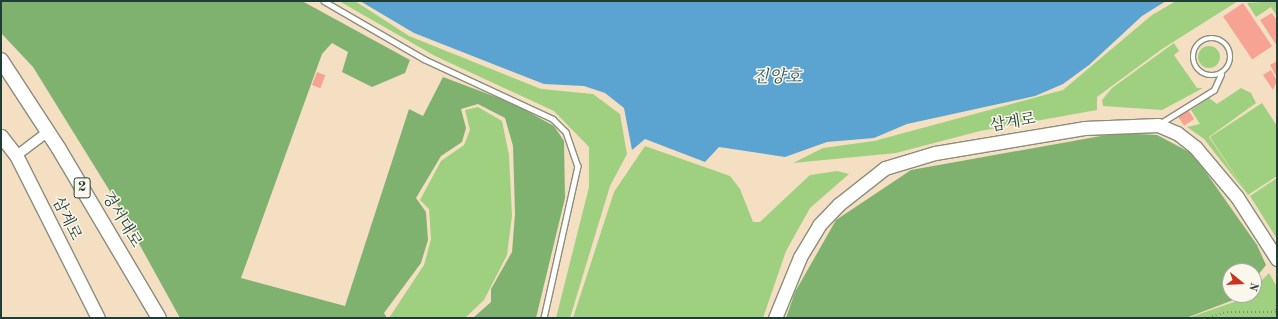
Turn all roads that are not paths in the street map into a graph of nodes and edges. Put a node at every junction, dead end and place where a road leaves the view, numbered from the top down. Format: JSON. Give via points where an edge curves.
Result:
{"nodes":[{"id":1,"x":324,"y":1,"type":"edge"},
{"id":2,"x":1,"y":60,"type":"edge"},
{"id":3,"x":1221,"y":74,"type":"junction"},
{"id":4,"x":1158,"y":125,"type":"junction"},
{"id":5,"x":48,"y":131,"type":"junction"},
{"id":6,"x":1,"y":136,"type":"edge"},
{"id":7,"x":16,"y":156,"type":"junction"},
{"id":8,"x":1277,"y":259,"type":"edge"},
{"id":9,"x":98,"y":318,"type":"edge"},
{"id":10,"x":159,"y":318,"type":"edge"},
{"id":11,"x":544,"y":318,"type":"edge"},
{"id":12,"x":775,"y":318,"type":"edge"}],
"edges":[{"from":1,"to":11,"type":"lane","via":[[424,59],[553,119],[566,132],[578,166]]},
{"from":2,"to":5,"type":"main road","name":"경서대로","number":"2"},
{"from":3,"to":3,"type":"lane","via":[[1231,60],[1229,48],[1214,38],[1203,41],[1194,55],[1196,66],[1209,76]]},
{"from":3,"to":4,"type":"lane","via":[[1214,90]]},
{"from":4,"to":8,"type":"street","via":[[1195,147],[1237,197]]},
{"from":4,"to":12,"type":"street","name":"삼계로","via":[[1084,128],[935,153],[885,168],[838,205],[819,225],[800,257]]},
{"from":5,"to":7,"type":"street"},
{"from":5,"to":10,"type":"main road","name":"경서대로","number":"2"},
{"from":6,"to":7,"type":"street","name":"삼계로"},
{"from":7,"to":9,"type":"street","name":"삼계로"}]}
